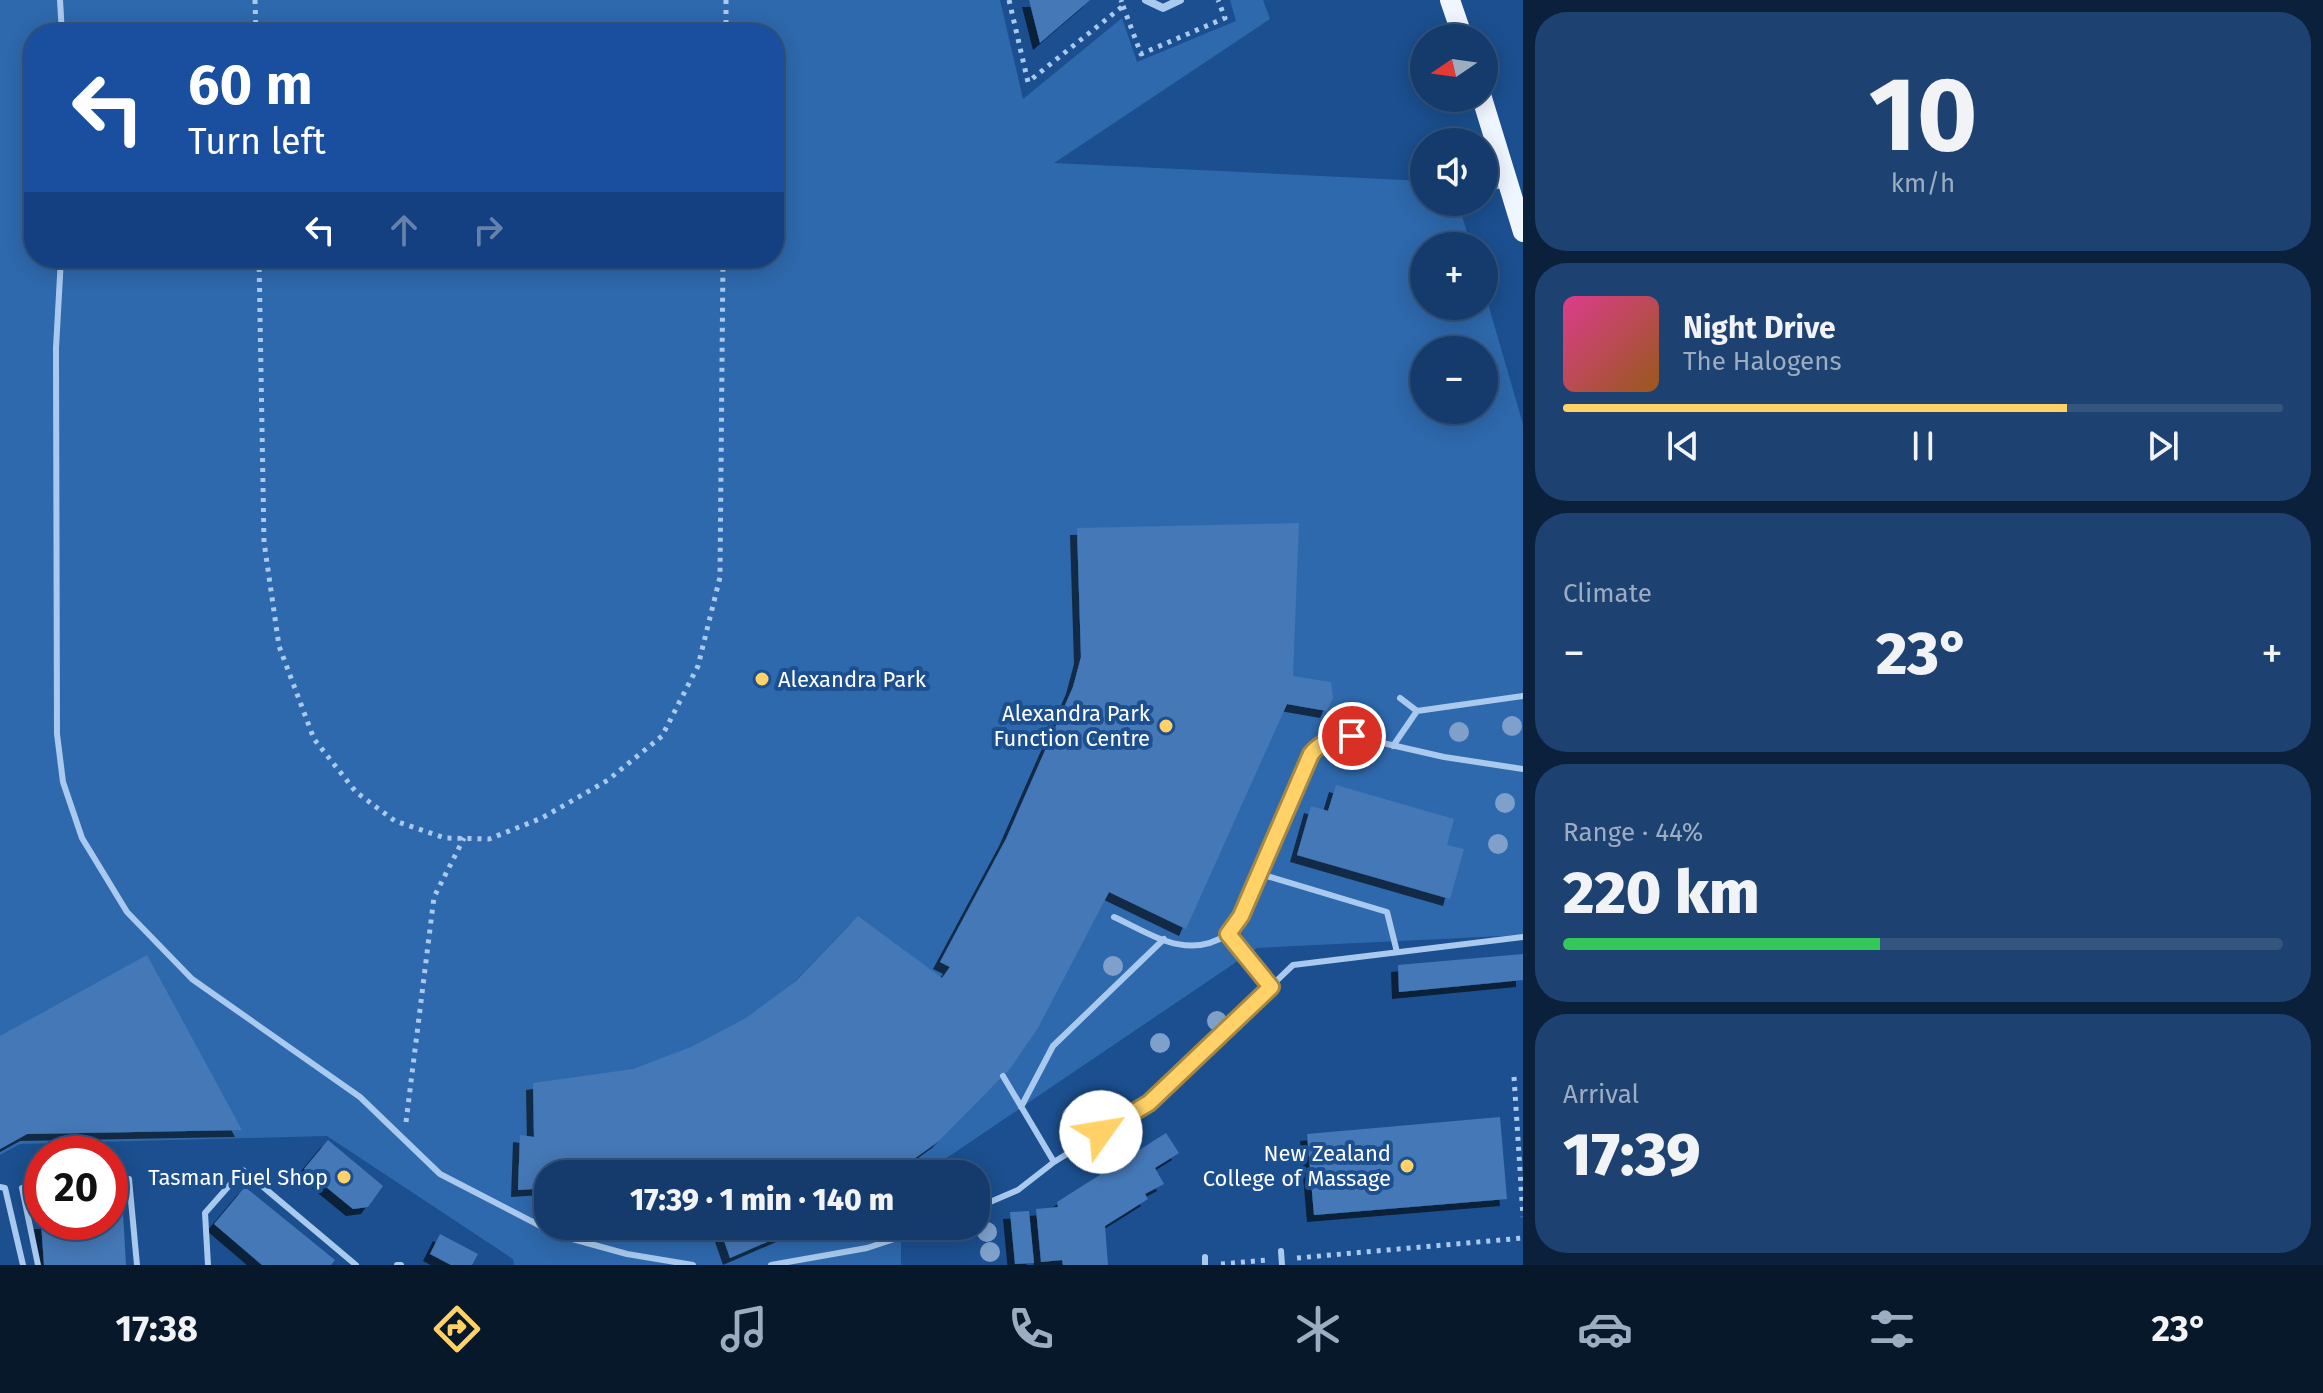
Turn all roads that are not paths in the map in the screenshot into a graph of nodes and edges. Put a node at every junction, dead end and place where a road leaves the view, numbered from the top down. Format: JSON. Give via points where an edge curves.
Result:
{"nodes":[{"id":1,"x":60,"y":0,"type":"edge"},
{"id":2,"x":1146,"y":0,"type":"edge"},
{"id":3,"x":1180,"y":0,"type":"edge"},
{"id":4,"x":1450,"y":0,"type":"edge"},
{"id":5,"x":61,"y":24,"type":"edge"},
{"id":6,"x":1458,"y":24,"type":"edge"},
{"id":7,"x":1486,"y":112,"type":"edge"},
{"id":8,"x":1509,"y":183,"type":"junction"},
{"id":9,"x":1498,"y":186,"type":"edge"},
{"id":10,"x":1523,"y":232,"type":"edge"},
{"id":11,"x":60,"y":268,"type":"edge"},
{"id":12,"x":1523,"y":696,"type":"edge"},
{"id":13,"x":1400,"y":698,"type":"dead end"},
{"id":14,"x":1417,"y":711,"type":"junction"},
{"id":15,"x":1393,"y":746,"type":"junction"},
{"id":16,"x":1523,"y":769,"type":"edge"},
{"id":17,"x":1260,"y":874,"type":"junction"},
{"id":18,"x":1114,"y":917,"type":"dead end"},
{"id":19,"x":1228,"y":934,"type":"junction"},
{"id":20,"x":1523,"y":937,"type":"edge"},
{"id":21,"x":1164,"y":939,"type":"junction"},
{"id":22,"x":1397,"y":952,"type":"junction"},
{"id":23,"x":1271,"y":987,"type":"junction"},
{"id":24,"x":1003,"y":1076,"type":"dead end"},
{"id":25,"x":1021,"y":1107,"type":"junction"},
{"id":26,"x":1054,"y":1162,"type":"junction"},
{"id":27,"x":129,"y":1179,"type":"dead end"},
{"id":28,"x":3,"y":1188,"type":"edge"},
{"id":29,"x":22,"y":1188,"type":"dead end"},
{"id":30,"x":990,"y":1202,"type":"edge"},
{"id":31,"x":891,"y":1240,"type":"edge"},
{"id":32,"x":23,"y":1265,"type":"edge"},
{"id":33,"x":38,"y":1265,"type":"edge"},
{"id":34,"x":137,"y":1265,"type":"edge"},
{"id":35,"x":208,"y":1265,"type":"edge"},
{"id":36,"x":356,"y":1265,"type":"edge"},
{"id":37,"x":693,"y":1265,"type":"edge"},
{"id":38,"x":771,"y":1265,"type":"edge"}],
"edges":[{"from":1,"to":5,"type":"lane"},
{"from":2,"to":3,"type":"street","via":[[1163,8]]},
{"from":4,"to":6,"type":"main road"},
{"from":7,"to":8,"type":"main road"},
{"from":8,"to":9,"type":"lane"},
{"from":8,"to":10,"type":"main road"},
{"from":11,"to":37,"type":"lane","via":[[54,676],[63,782],[82,838],[127,912],[192,979],[360,1097],[440,1174],[558,1235]]},
{"from":12,"to":14,"type":"lane"},
{"from":13,"to":14,"type":"lane"},
{"from":14,"to":15,"type":"lane"},
{"from":15,"to":16,"type":"lane"},
{"from":15,"to":17,"type":"lane","via":[[1352,736],[1318,745]]},
{"from":17,"to":19,"type":"lane"},
{"from":17,"to":22,"type":"lane","via":[[1387,912]]},
{"from":18,"to":21,"type":"lane"},
{"from":19,"to":21,"type":"lane","via":[[1200,948],[1183,948]]},
{"from":19,"to":23,"type":"lane"},
{"from":20,"to":22,"type":"lane"},
{"from":21,"to":25,"type":"lane","via":[[1053,1046]]},
{"from":22,"to":23,"type":"lane","via":[[1293,965]]},
{"from":23,"to":26,"type":"lane","via":[[1149,1103]]},
{"from":24,"to":25,"type":"lane"},
{"from":25,"to":26,"type":"lane"},
{"from":26,"to":30,"type":"lane","via":[[1018,1190]]},
{"from":27,"to":34,"type":"lane"},
{"from":28,"to":32,"type":"lane"},
{"from":29,"to":33,"type":"lane"},
{"from":31,"to":38,"type":"lane"},
{"from":35,"to":36,"type":"lane","via":[[205,1213],[243,1170]]}]}
